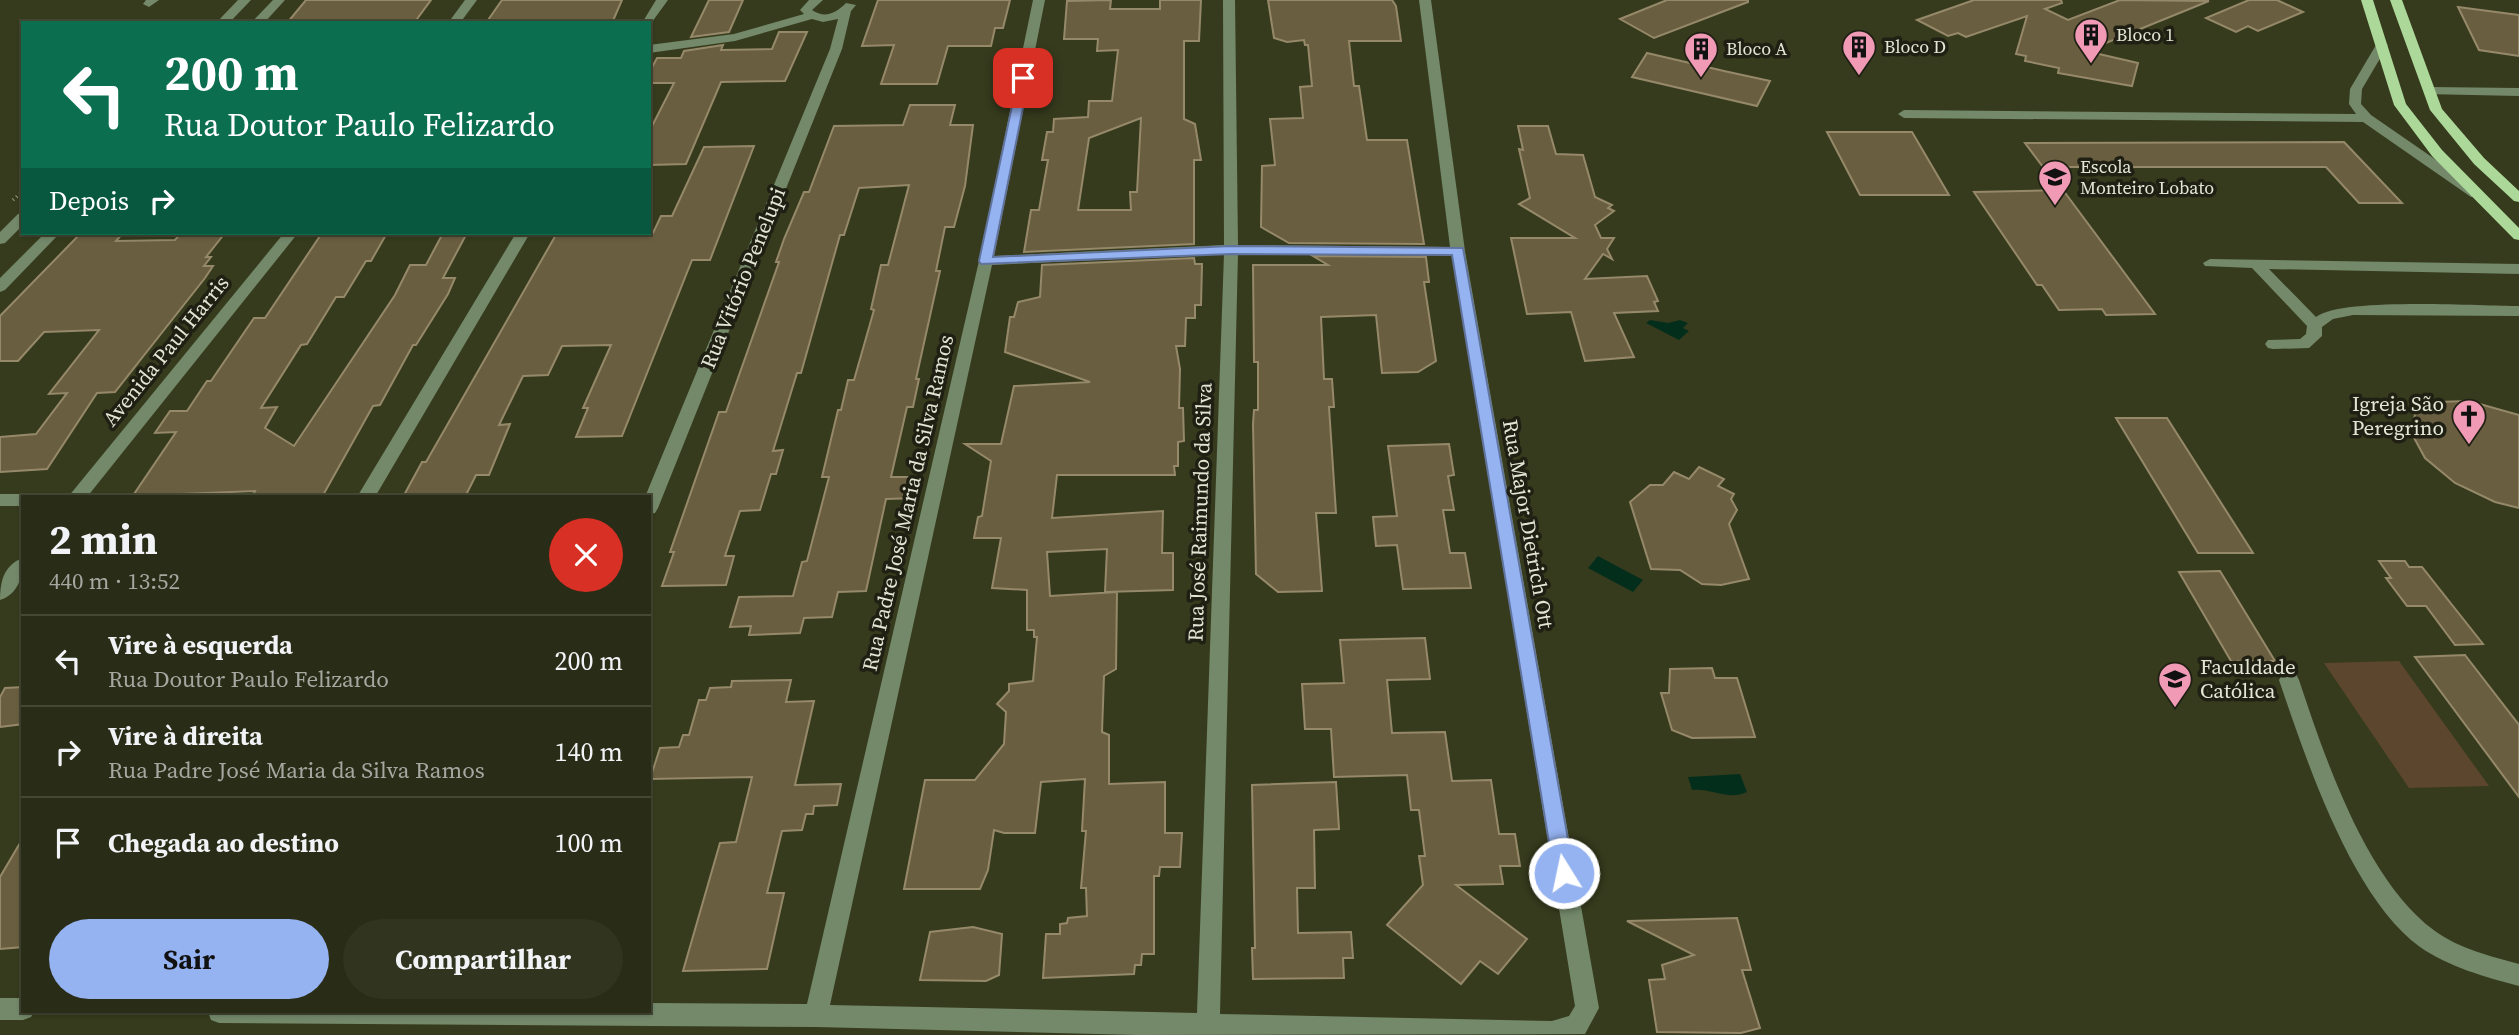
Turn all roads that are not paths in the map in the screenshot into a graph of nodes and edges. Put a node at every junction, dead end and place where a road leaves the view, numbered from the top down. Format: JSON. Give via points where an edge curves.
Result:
{"nodes":[{"id":1,"x":245,"y":0,"type":"edge"},
{"id":2,"x":279,"y":0,"type":"edge"},
{"id":3,"x":471,"y":0,"type":"edge"},
{"id":4,"x":662,"y":0,"type":"edge"},
{"id":5,"x":1040,"y":0,"type":"edge"},
{"id":6,"x":1229,"y":0,"type":"edge"},
{"id":7,"x":1425,"y":0,"type":"edge"},
{"id":8,"x":2367,"y":0,"type":"edge"},
{"id":9,"x":2396,"y":0,"type":"edge"},
{"id":10,"x":847,"y":3,"type":"edge"},
{"id":11,"x":813,"y":10,"type":"edge"},
{"id":12,"x":224,"y":21,"type":"edge"},
{"id":13,"x":259,"y":21,"type":"edge"},
{"id":14,"x":455,"y":21,"type":"edge"},
{"id":15,"x":649,"y":21,"type":"edge"},
{"id":16,"x":2382,"y":45,"type":"junction"},
{"id":17,"x":651,"y":49,"type":"edge"},
{"id":18,"x":836,"y":49,"type":"junction"},
{"id":19,"x":2429,"y":91,"type":"junction"},
{"id":20,"x":2519,"y":92,"type":"edge"},
{"id":21,"x":1904,"y":114,"type":"dead end"},
{"id":22,"x":2366,"y":118,"type":"junction"},
{"id":23,"x":2479,"y":196,"type":"junction"},
{"id":24,"x":2519,"y":198,"type":"edge"},
{"id":25,"x":21,"y":219,"type":"edge"},
{"id":26,"x":51,"y":235,"type":"edge"},
{"id":27,"x":289,"y":235,"type":"edge"},
{"id":28,"x":522,"y":235,"type":"edge"},
{"id":29,"x":2519,"y":236,"type":"edge"},
{"id":30,"x":0,"y":240,"type":"edge"},
{"id":31,"x":1231,"y":250,"type":"junction"},
{"id":32,"x":1458,"y":251,"type":"junction"},
{"id":33,"x":986,"y":261,"type":"junction"},
{"id":34,"x":2210,"y":263,"type":"dead end"},
{"id":35,"x":2256,"y":264,"type":"junction"},
{"id":36,"x":2519,"y":268,"type":"edge"},
{"id":37,"x":0,"y":287,"type":"edge"},
{"id":38,"x":2519,"y":311,"type":"edge"},
{"id":39,"x":2315,"y":325,"type":"junction"},
{"id":40,"x":2273,"y":344,"type":"dead end"},
{"id":41,"x":79,"y":495,"type":"edge"},
{"id":42,"x":367,"y":495,"type":"edge"},
{"id":43,"x":0,"y":500,"type":"edge"},
{"id":44,"x":21,"y":500,"type":"edge"},
{"id":45,"x":651,"y":503,"type":"edge"},
{"id":46,"x":21,"y":567,"type":"edge"},
{"id":47,"x":0,"y":593,"type":"edge"},
{"id":48,"x":2289,"y":680,"type":"dead end"},
{"id":49,"x":2519,"y":975,"type":"edge"},
{"id":50,"x":0,"y":1009,"type":"edge"},
{"id":51,"x":21,"y":1009,"type":"edge"},
{"id":52,"x":444,"y":1013,"type":"edge"},
{"id":53,"x":816,"y":1016,"type":"junction"},
{"id":54,"x":1208,"y":1025,"type":"junction"}],
"edges":[{"from":1,"to":12,"type":"street"},
{"from":2,"to":13,"type":"street"},
{"from":3,"to":14,"type":"street"},
{"from":4,"to":15,"type":"street"},
{"from":5,"to":33,"type":"street","name":"Rua Padre José Maria da Silva Ramos"},
{"from":6,"to":31,"type":"street","name":"Rua José Raimundo da Silva"},
{"from":7,"to":32,"type":"street","name":"Rua Major Dietrich Ott"},
{"from":8,"to":16,"type":"main road"},
{"from":9,"to":19,"type":"main road"},
{"from":10,"to":11,"type":"street","via":[[836,16]]},
{"from":10,"to":18,"type":"street","name":"Rua Vitório Penelupi"},
{"from":11,"to":17,"type":"street","via":[[720,40]]},
{"from":11,"to":18,"type":"street"},
{"from":16,"to":22,"type":"street","via":[[2356,89],[2355,104]]},
{"from":16,"to":23,"type":"main road","via":[[2400,105],[2437,153]]},
{"from":18,"to":45,"type":"street","name":"Rua Vitório Penelupi"},
{"from":19,"to":20,"type":"street"},
{"from":19,"to":24,"type":"main road","via":[[2436,110],[2470,151]]},
{"from":21,"to":22,"type":"street"},
{"from":22,"to":23,"type":"street"},
{"from":23,"to":29,"type":"main road"},
{"from":25,"to":30,"type":"street"},
{"from":26,"to":37,"type":"street"},
{"from":27,"to":41,"type":"street","name":"Avenida Paul Harris"},
{"from":28,"to":42,"type":"street"},
{"from":31,"to":32,"type":"street"},
{"from":31,"to":33,"type":"street"},
{"from":31,"to":54,"type":"street","name":"Rua José Raimundo da Silva"},
{"from":32,"to":54,"type":"street","name":"Rua Major Dietrich Ott","via":[[1587,1008],[1577,1026],[1552,1033]]},
{"from":33,"to":53,"type":"street","name":"Rua Padre José Maria da Silva Ramos"},
{"from":34,"to":35,"type":"street"},
{"from":35,"to":36,"type":"street"},
{"from":35,"to":39,"type":"street"},
{"from":38,"to":39,"type":"street","via":[[2353,310],[2328,315]]},
{"from":39,"to":40,"type":"street","via":[[2314,337],[2304,344]]},
{"from":43,"to":44,"type":"street"},
{"from":46,"to":47,"type":"street"},
{"from":48,"to":49,"type":"street","via":[[2314,755],[2372,873],[2393,904],[2424,936],[2465,961]]},
{"from":50,"to":51,"type":"street"},
{"from":52,"to":53,"type":"street"},
{"from":53,"to":54,"type":"street"}]}
